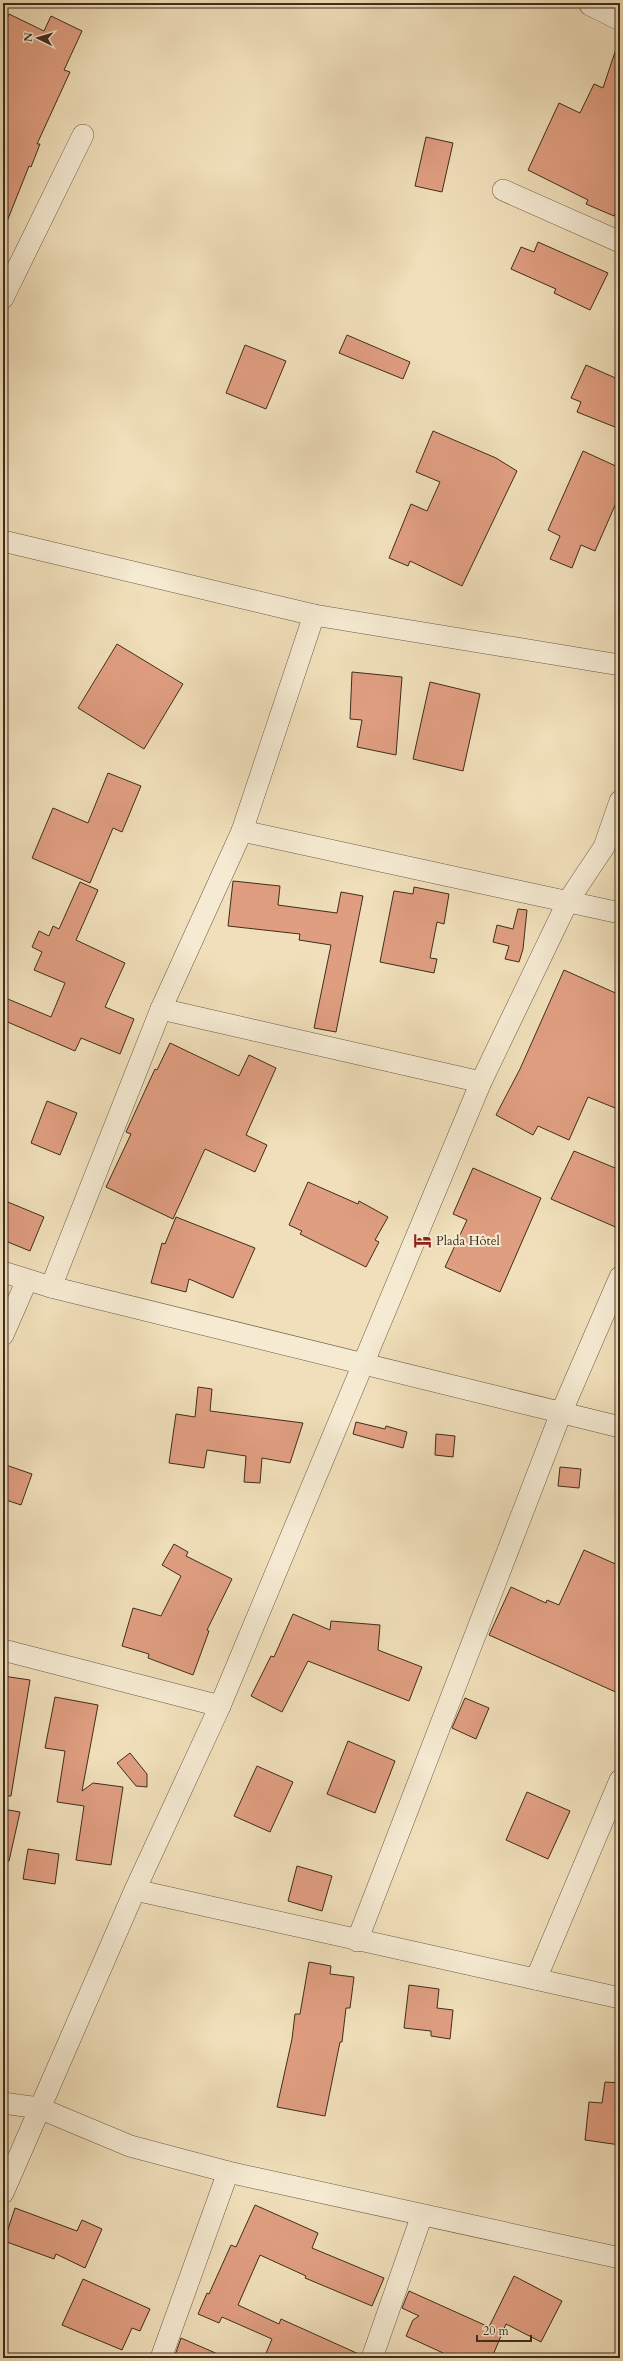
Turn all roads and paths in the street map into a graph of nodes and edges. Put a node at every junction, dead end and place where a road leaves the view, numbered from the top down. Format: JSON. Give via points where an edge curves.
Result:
{"nodes":[{"id":1,"x":591,"y":3,"type":"edge"},
{"id":2,"x":620,"y":20,"type":"edge"},
{"id":3,"x":83,"y":135,"type":"dead end"},
{"id":4,"x":503,"y":190,"type":"dead end"},
{"id":5,"x":620,"y":242,"type":"edge"},
{"id":6,"x":3,"y":298,"type":"edge"},
{"id":7,"x":3,"y":541,"type":"edge"},
{"id":8,"x":314,"y":615,"type":"junction"},
{"id":9,"x":620,"y":665,"type":"edge"},
{"id":10,"x":620,"y":800,"type":"edge"},
{"id":11,"x":242,"y":831,"type":"junction"},
{"id":12,"x":568,"y":901,"type":"junction"},
{"id":13,"x":620,"y":914,"type":"edge"},
{"id":14,"x":161,"y":1009,"type":"junction"},
{"id":15,"x":481,"y":1082,"type":"junction"},
{"id":16,"x":3,"y":1272,"type":"edge"},
{"id":17,"x":620,"y":1277,"type":"edge"},
{"id":18,"x":27,"y":1280,"type":"junction"},
{"id":19,"x":51,"y":1287,"type":"junction"},
{"id":20,"x":3,"y":1335,"type":"edge"},
{"id":21,"x":363,"y":1364,"type":"junction"},
{"id":22,"x":561,"y":1413,"type":"junction"},
{"id":23,"x":620,"y":1427,"type":"edge"},
{"id":24,"x":3,"y":1650,"type":"edge"},
{"id":25,"x":220,"y":1706,"type":"junction"},
{"id":26,"x":620,"y":1780,"type":"edge"},
{"id":27,"x":135,"y":1890,"type":"junction"},
{"id":28,"x":357,"y":1941,"type":"junction"},
{"id":29,"x":536,"y":1979,"type":"junction"},
{"id":30,"x":620,"y":1998,"type":"edge"},
{"id":31,"x":3,"y":2103,"type":"edge"},
{"id":32,"x":39,"y":2108,"type":"junction"},
{"id":33,"x":228,"y":2172,"type":"junction"},
{"id":34,"x":3,"y":2193,"type":"edge"},
{"id":35,"x":422,"y":2215,"type":"junction"},
{"id":36,"x":620,"y":2258,"type":"edge"},
{"id":37,"x":161,"y":2358,"type":"edge"},
{"id":38,"x":372,"y":2358,"type":"edge"}],
"edges":[{"from":1,"to":2,"type":"street","via":[[590,5]]},
{"from":3,"to":6,"type":"street"},
{"from":4,"to":5,"type":"street"},
{"from":7,"to":8,"type":"street"},
{"from":8,"to":9,"type":"street"},
{"from":8,"to":11,"type":"street"},
{"from":10,"to":12,"type":"street","via":[[604,848]]},
{"from":11,"to":12,"type":"street"},
{"from":11,"to":14,"type":"street"},
{"from":12,"to":13,"type":"street"},
{"from":12,"to":15,"type":"street"},
{"from":14,"to":15,"type":"street"},
{"from":14,"to":19,"type":"street"},
{"from":15,"to":21,"type":"street"},
{"from":16,"to":18,"type":"street"},
{"from":17,"to":22,"type":"street"},
{"from":18,"to":19,"type":"street"},
{"from":18,"to":20,"type":"street"},
{"from":19,"to":21,"type":"street"},
{"from":21,"to":22,"type":"street"},
{"from":21,"to":25,"type":"street"},
{"from":22,"to":23,"type":"street"},
{"from":22,"to":28,"type":"street"},
{"from":24,"to":25,"type":"street"},
{"from":25,"to":27,"type":"street"},
{"from":26,"to":29,"type":"street"},
{"from":27,"to":28,"type":"street"},
{"from":27,"to":32,"type":"street"},
{"from":28,"to":29,"type":"street"},
{"from":29,"to":30,"type":"street"},
{"from":31,"to":32,"type":"street"},
{"from":32,"to":33,"type":"street","via":[[130,2146]]},
{"from":32,"to":34,"type":"street"},
{"from":33,"to":35,"type":"street"},
{"from":33,"to":37,"type":"street"},
{"from":35,"to":36,"type":"street"},
{"from":35,"to":38,"type":"street"}]}
